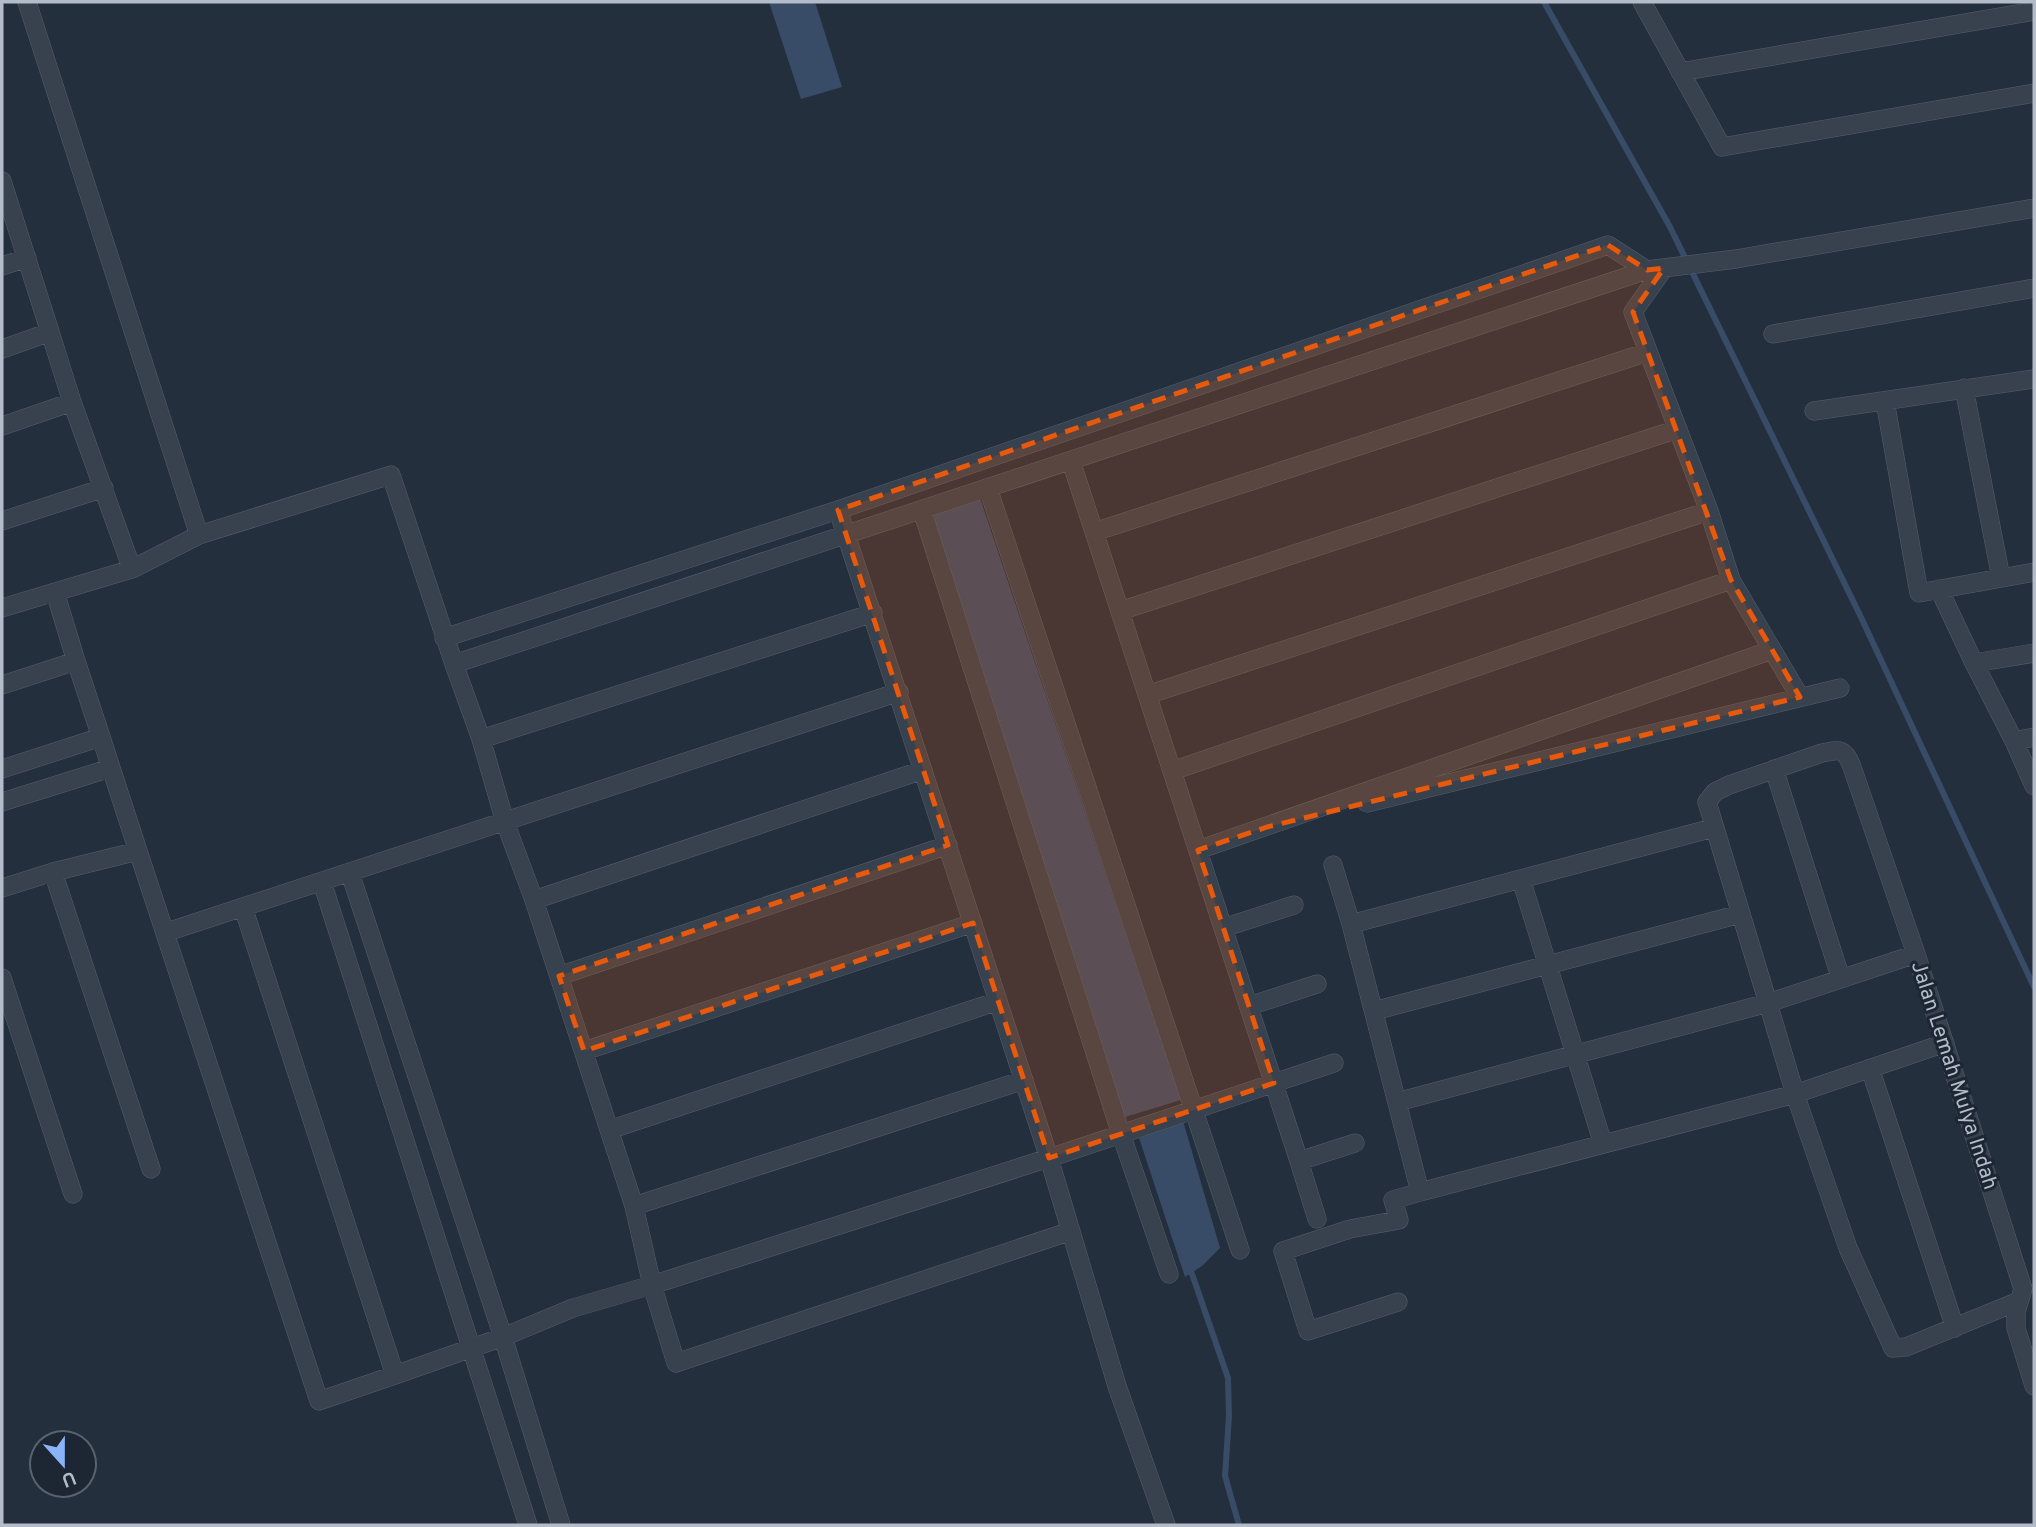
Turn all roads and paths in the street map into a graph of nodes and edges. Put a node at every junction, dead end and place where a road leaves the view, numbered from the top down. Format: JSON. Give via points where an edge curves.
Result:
{"nodes":[{"id":1,"x":27,"y":2,"type":"edge"},
{"id":2,"x":1642,"y":2,"type":"edge"},
{"id":3,"x":2034,"y":11,"type":"edge"},
{"id":4,"x":1680,"y":72,"type":"junction"},
{"id":5,"x":2034,"y":93,"type":"edge"},
{"id":6,"x":2,"y":182,"type":"edge"},
{"id":7,"x":2034,"y":208,"type":"edge"},
{"id":8,"x":27,"y":258,"type":"junction"},
{"id":9,"x":2,"y":266,"type":"edge"},
{"id":10,"x":1662,"y":269,"type":"junction"},
{"id":11,"x":2034,"y":288,"type":"edge"},
{"id":12,"x":50,"y":332,"type":"junction"},
{"id":13,"x":1773,"y":334,"type":"dead end"},
{"id":14,"x":2,"y":349,"type":"edge"},
{"id":15,"x":1648,"y":352,"type":"junction"},
{"id":16,"x":2034,"y":379,"type":"edge"},
{"id":17,"x":1964,"y":388,"type":"junction"},
{"id":18,"x":1885,"y":401,"type":"junction"},
{"id":19,"x":72,"y":402,"type":"junction"},
{"id":20,"x":1814,"y":411,"type":"dead end"},
{"id":21,"x":2,"y":426,"type":"edge"},
{"id":22,"x":1678,"y":429,"type":"junction"},
{"id":23,"x":1071,"y":461,"type":"junction"},
{"id":24,"x":104,"y":488,"type":"junction"},
{"id":25,"x":988,"y":488,"type":"junction"},
{"id":26,"x":838,"y":510,"type":"junction"},
{"id":27,"x":922,"y":510,"type":"junction"},
{"id":28,"x":1709,"y":511,"type":"junction"},
{"id":29,"x":2,"y":522,"type":"edge"},
{"id":30,"x":1094,"y":532,"type":"junction"},
{"id":31,"x":847,"y":534,"type":"junction"},
{"id":32,"x":199,"y":535,"type":"junction"},
{"id":33,"x":132,"y":569,"type":"junction"},
{"id":34,"x":2034,"y":572,"type":"edge"},
{"id":35,"x":2001,"y":578,"type":"junction"},
{"id":36,"x":1731,"y":580,"type":"junction"},
{"id":37,"x":1939,"y":589,"type":"junction"},
{"id":38,"x":55,"y":592,"type":"junction"},
{"id":39,"x":2,"y":608,"type":"edge"},
{"id":40,"x":1120,"y":611,"type":"junction"},
{"id":41,"x":873,"y":613,"type":"junction"},
{"id":42,"x":444,"y":638,"type":"junction"},
{"id":43,"x":1772,"y":650,"type":"junction"},
{"id":44,"x":2034,"y":653,"type":"edge"},
{"id":45,"x":76,"y":661,"type":"junction"},
{"id":46,"x":1974,"y":663,"type":"junction"},
{"id":47,"x":454,"y":664,"type":"junction"},
{"id":48,"x":2,"y":685,"type":"edge"},
{"id":49,"x":1840,"y":688,"type":"dead end"},
{"id":50,"x":899,"y":692,"type":"junction"},
{"id":51,"x":1147,"y":695,"type":"junction"},
{"id":52,"x":1800,"y":697,"type":"junction"},
{"id":53,"x":101,"y":737,"type":"junction"},
{"id":54,"x":2034,"y":737,"type":"edge"},
{"id":55,"x":481,"y":739,"type":"junction"},
{"id":56,"x":2014,"y":741,"type":"junction"},
{"id":57,"x":111,"y":768,"type":"junction"},
{"id":58,"x":2,"y":769,"type":"edge"},
{"id":59,"x":1774,"y":769,"type":"junction"},
{"id":60,"x":923,"y":770,"type":"junction"},
{"id":61,"x":1172,"y":771,"type":"junction"},
{"id":62,"x":2034,"y":786,"type":"edge"},
{"id":63,"x":2,"y":803,"type":"edge"},
{"id":64,"x":505,"y":822,"type":"junction"},
{"id":65,"x":1267,"y":827,"type":"junction"},
{"id":66,"x":1713,"y":828,"type":"junction"},
{"id":67,"x":948,"y":845,"type":"junction"},
{"id":68,"x":138,"y":850,"type":"junction"},
{"id":69,"x":1198,"y":850,"type":"junction"},
{"id":70,"x":1333,"y":865,"type":"dead end"},
{"id":71,"x":53,"y":872,"type":"junction"},
{"id":72,"x":350,"y":873,"type":"junction"},
{"id":73,"x":1521,"y":879,"type":"junction"},
{"id":74,"x":322,"y":882,"type":"junction"},
{"id":75,"x":2,"y":888,"type":"edge"},
{"id":76,"x":534,"y":900,"type":"junction"},
{"id":77,"x":1294,"y":905,"type":"dead end"},
{"id":78,"x":243,"y":906,"type":"junction"},
{"id":79,"x":1740,"y":914,"type":"junction"},
{"id":80,"x":973,"y":923,"type":"junction"},
{"id":81,"x":1351,"y":924,"type":"junction"},
{"id":82,"x":1223,"y":928,"type":"junction"},
{"id":83,"x":167,"y":932,"type":"junction"},
{"id":84,"x":1916,"y":954,"type":"junction"},
{"id":85,"x":1547,"y":965,"type":"junction"},
{"id":86,"x":559,"y":976,"type":"junction"},
{"id":87,"x":2,"y":978,"type":"edge"},
{"id":88,"x":1841,"y":979,"type":"junction"},
{"id":89,"x":1317,"y":984,"type":"dead end"},
{"id":90,"x":998,"y":1001,"type":"junction"},
{"id":91,"x":1768,"y":1003,"type":"junction"},
{"id":92,"x":1249,"y":1006,"type":"junction"},
{"id":93,"x":1374,"y":1011,"type":"junction"},
{"id":94,"x":1945,"y":1043,"type":"junction"},
{"id":95,"x":584,"y":1051,"type":"junction"},
{"id":96,"x":1575,"y":1055,"type":"junction"},
{"id":97,"x":1334,"y":1063,"type":"dead end"},
{"id":98,"x":1870,"y":1069,"type":"junction"},
{"id":99,"x":1024,"y":1080,"type":"junction"},
{"id":100,"x":1274,"y":1083,"type":"junction"},
{"id":101,"x":1795,"y":1094,"type":"junction"},
{"id":102,"x":1397,"y":1102,"type":"junction"},
{"id":103,"x":1194,"y":1110,"type":"junction"},
{"id":104,"x":609,"y":1130,"type":"junction"},
{"id":105,"x":1121,"y":1134,"type":"junction"},
{"id":106,"x":1355,"y":1143,"type":"dead end"},
{"id":107,"x":1603,"y":1144,"type":"junction"},
{"id":108,"x":1049,"y":1158,"type":"junction"},
{"id":109,"x":1300,"y":1161,"type":"junction"},
{"id":110,"x":151,"y":1169,"type":"dead end"},
{"id":111,"x":1420,"y":1192,"type":"junction"},
{"id":112,"x":73,"y":1194,"type":"dead end"},
{"id":113,"x":634,"y":1206,"type":"junction"},
{"id":114,"x":1317,"y":1219,"type":"dead end"},
{"id":115,"x":1071,"y":1231,"type":"junction"},
{"id":116,"x":1240,"y":1250,"type":"dead end"},
{"id":117,"x":1169,"y":1274,"type":"dead end"},
{"id":118,"x":652,"y":1285,"type":"junction"},
{"id":119,"x":2019,"y":1301,"type":"junction"},
{"id":120,"x":1398,"y":1302,"type":"dead end"},
{"id":121,"x":1955,"y":1328,"type":"junction"},
{"id":122,"x":503,"y":1337,"type":"junction"},
{"id":123,"x":472,"y":1348,"type":"junction"},
{"id":124,"x":395,"y":1375,"type":"junction"},
{"id":125,"x":2034,"y":1386,"type":"edge"},
{"id":126,"x":528,"y":1525,"type":"edge"},
{"id":127,"x":561,"y":1525,"type":"edge"},
{"id":128,"x":1166,"y":1525,"type":"edge"}],
"edges":[{"from":1,"to":32,"type":"street"},
{"from":2,"to":4,"type":"street"},
{"from":3,"to":4,"type":"street"},
{"from":4,"to":5,"type":"street","via":[[1722,147]]},
{"from":6,"to":8,"type":"street"},
{"from":7,"to":10,"type":"street"},
{"from":8,"to":9,"type":"street"},
{"from":8,"to":12,"type":"street"},
{"from":10,"to":15,"type":"street","via":[[1633,312]]},
{"from":10,"to":23,"type":"street"},
{"from":10,"to":26,"type":"street","via":[[1608,245]]},
{"from":11,"to":13,"type":"street"},
{"from":12,"to":14,"type":"street"},
{"from":12,"to":19,"type":"street"},
{"from":15,"to":22,"type":"street"},
{"from":15,"to":30,"type":"street"},
{"from":16,"to":17,"type":"street"},
{"from":17,"to":18,"type":"street"},
{"from":17,"to":35,"type":"street"},
{"from":18,"to":20,"type":"street"},
{"from":18,"to":37,"type":"street","via":[[1920,593]]},
{"from":19,"to":21,"type":"street"},
{"from":19,"to":24,"type":"street"},
{"from":22,"to":28,"type":"street"},
{"from":22,"to":40,"type":"street"},
{"from":23,"to":25,"type":"street"},
{"from":23,"to":30,"type":"street"},
{"from":24,"to":29,"type":"street"},
{"from":24,"to":33,"type":"street"},
{"from":25,"to":27,"type":"street"},
{"from":25,"to":103,"type":"street"},
{"from":26,"to":31,"type":"street"},
{"from":26,"to":42,"type":"street"},
{"from":27,"to":31,"type":"street"},
{"from":27,"to":105,"type":"street"},
{"from":28,"to":36,"type":"street"},
{"from":28,"to":51,"type":"street"},
{"from":30,"to":40,"type":"street"},
{"from":31,"to":41,"type":"street"},
{"from":31,"to":47,"type":"street"},
{"from":32,"to":33,"type":"street"},
{"from":32,"to":42,"type":"street","via":[[391,475]]},
{"from":33,"to":38,"type":"street"},
{"from":34,"to":35,"type":"street"},
{"from":35,"to":37,"type":"street"},
{"from":36,"to":43,"type":"street"},
{"from":36,"to":61,"type":"street"},
{"from":37,"to":46,"type":"street"},
{"from":38,"to":39,"type":"street"},
{"from":38,"to":45,"type":"street"},
{"from":40,"to":51,"type":"street"},
{"from":41,"to":50,"type":"street"},
{"from":41,"to":55,"type":"street"},
{"from":42,"to":47,"type":"street"},
{"from":43,"to":52,"type":"street"},
{"from":43,"to":65,"type":"street"},
{"from":44,"to":46,"type":"street"},
{"from":45,"to":48,"type":"street"},
{"from":45,"to":53,"type":"street"},
{"from":46,"to":56,"type":"street"},
{"from":47,"to":55,"type":"street"},
{"from":49,"to":52,"type":"street"},
{"from":50,"to":60,"type":"street"},
{"from":50,"to":64,"type":"street"},
{"from":51,"to":61,"type":"street"},
{"from":52,"to":65,"type":"street"},
{"from":53,"to":57,"type":"street"},
{"from":53,"to":58,"type":"street"},
{"from":54,"to":56,"type":"street"},
{"from":55,"to":64,"type":"street"},
{"from":56,"to":62,"type":"street"},
{"from":57,"to":63,"type":"street"},
{"from":57,"to":68,"type":"street"},
{"from":59,"to":66,"type":"street","via":[[1715,792],[1707,802]]},
{"from":59,"to":84,"type":"street","name":"Jalan Lemah Mulya Indah","via":[[1837,750],[1847,756]]},
{"from":59,"to":88,"type":"street"},
{"from":60,"to":67,"type":"street"},
{"from":60,"to":76,"type":"street"},
{"from":61,"to":69,"type":"street"},
{"from":64,"to":72,"type":"street"},
{"from":64,"to":76,"type":"street"},
{"from":65,"to":69,"type":"street"},
{"from":66,"to":73,"type":"street"},
{"from":66,"to":79,"type":"street"},
{"from":67,"to":80,"type":"street"},
{"from":67,"to":86,"type":"street"},
{"from":68,"to":71,"type":"street"},
{"from":68,"to":83,"type":"street"},
{"from":69,"to":82,"type":"street"},
{"from":70,"to":81,"type":"street"},
{"from":71,"to":75,"type":"street"},
{"from":71,"to":110,"type":"street"},
{"from":72,"to":74,"type":"street"},
{"from":72,"to":122,"type":"street"},
{"from":73,"to":81,"type":"street"},
{"from":73,"to":85,"type":"street"},
{"from":74,"to":78,"type":"street"},
{"from":74,"to":123,"type":"street"},
{"from":76,"to":86,"type":"street"},
{"from":77,"to":82,"type":"street"},
{"from":78,"to":83,"type":"street"},
{"from":78,"to":124,"type":"street"},
{"from":79,"to":85,"type":"street"},
{"from":79,"to":91,"type":"street"},
{"from":80,"to":90,"type":"street"},
{"from":80,"to":95,"type":"street"},
{"from":81,"to":93,"type":"street"},
{"from":82,"to":92,"type":"street"},
{"from":83,"to":124,"type":"street","via":[[319,1401]]},
{"from":84,"to":88,"type":"street"},
{"from":84,"to":94,"type":"street","name":"Jalan Lemah Mulya Indah"},
{"from":85,"to":93,"type":"street"},
{"from":85,"to":96,"type":"street"},
{"from":86,"to":95,"type":"street"},
{"from":87,"to":112,"type":"street"},
{"from":88,"to":91,"type":"street"},
{"from":89,"to":92,"type":"street"},
{"from":90,"to":99,"type":"street"},
{"from":90,"to":104,"type":"street"},
{"from":91,"to":96,"type":"street"},
{"from":91,"to":101,"type":"street"},
{"from":92,"to":100,"type":"street"},
{"from":93,"to":102,"type":"street"},
{"from":94,"to":98,"type":"street"},
{"from":94,"to":119,"type":"street","name":"Jalan Lemah Mulya Indah","via":[[2023,1289]]},
{"from":95,"to":104,"type":"street"},
{"from":96,"to":102,"type":"street"},
{"from":96,"to":107,"type":"street"},
{"from":97,"to":100,"type":"street"},
{"from":98,"to":101,"type":"street"},
{"from":98,"to":121,"type":"street"},
{"from":99,"to":108,"type":"street"},
{"from":99,"to":113,"type":"street"},
{"from":100,"to":103,"type":"street"},
{"from":100,"to":109,"type":"street"},
{"from":101,"to":107,"type":"street"},
{"from":101,"to":121,"type":"street","via":[[1847,1248],[1893,1348],[1906,1348]]},
{"from":102,"to":111,"type":"street"},
{"from":103,"to":105,"type":"street"},
{"from":103,"to":116,"type":"street"},
{"from":104,"to":113,"type":"street"},
{"from":105,"to":108,"type":"street"},
{"from":105,"to":117,"type":"street"},
{"from":106,"to":109,"type":"street"},
{"from":107,"to":111,"type":"street"},
{"from":108,"to":115,"type":"street"},
{"from":108,"to":118,"type":"street"},
{"from":109,"to":114,"type":"street"},
{"from":111,"to":120,"type":"street","via":[[1393,1200],[1399,1220],[1350,1229],[1283,1251],[1308,1331]]},
{"from":113,"to":118,"type":"street"},
{"from":115,"to":118,"type":"street","via":[[676,1363]]},
{"from":115,"to":128,"type":"street","via":[[1117,1386]]},
{"from":118,"to":122,"type":"street","via":[[573,1308]]},
{"from":119,"to":121,"type":"street"},
{"from":119,"to":125,"type":"street","name":"Jalan Lemah Mulya Indah","via":[[2016,1328]]},
{"from":122,"to":123,"type":"street"},
{"from":122,"to":127,"type":"street"},
{"from":123,"to":124,"type":"street"},
{"from":123,"to":126,"type":"street"}]}
